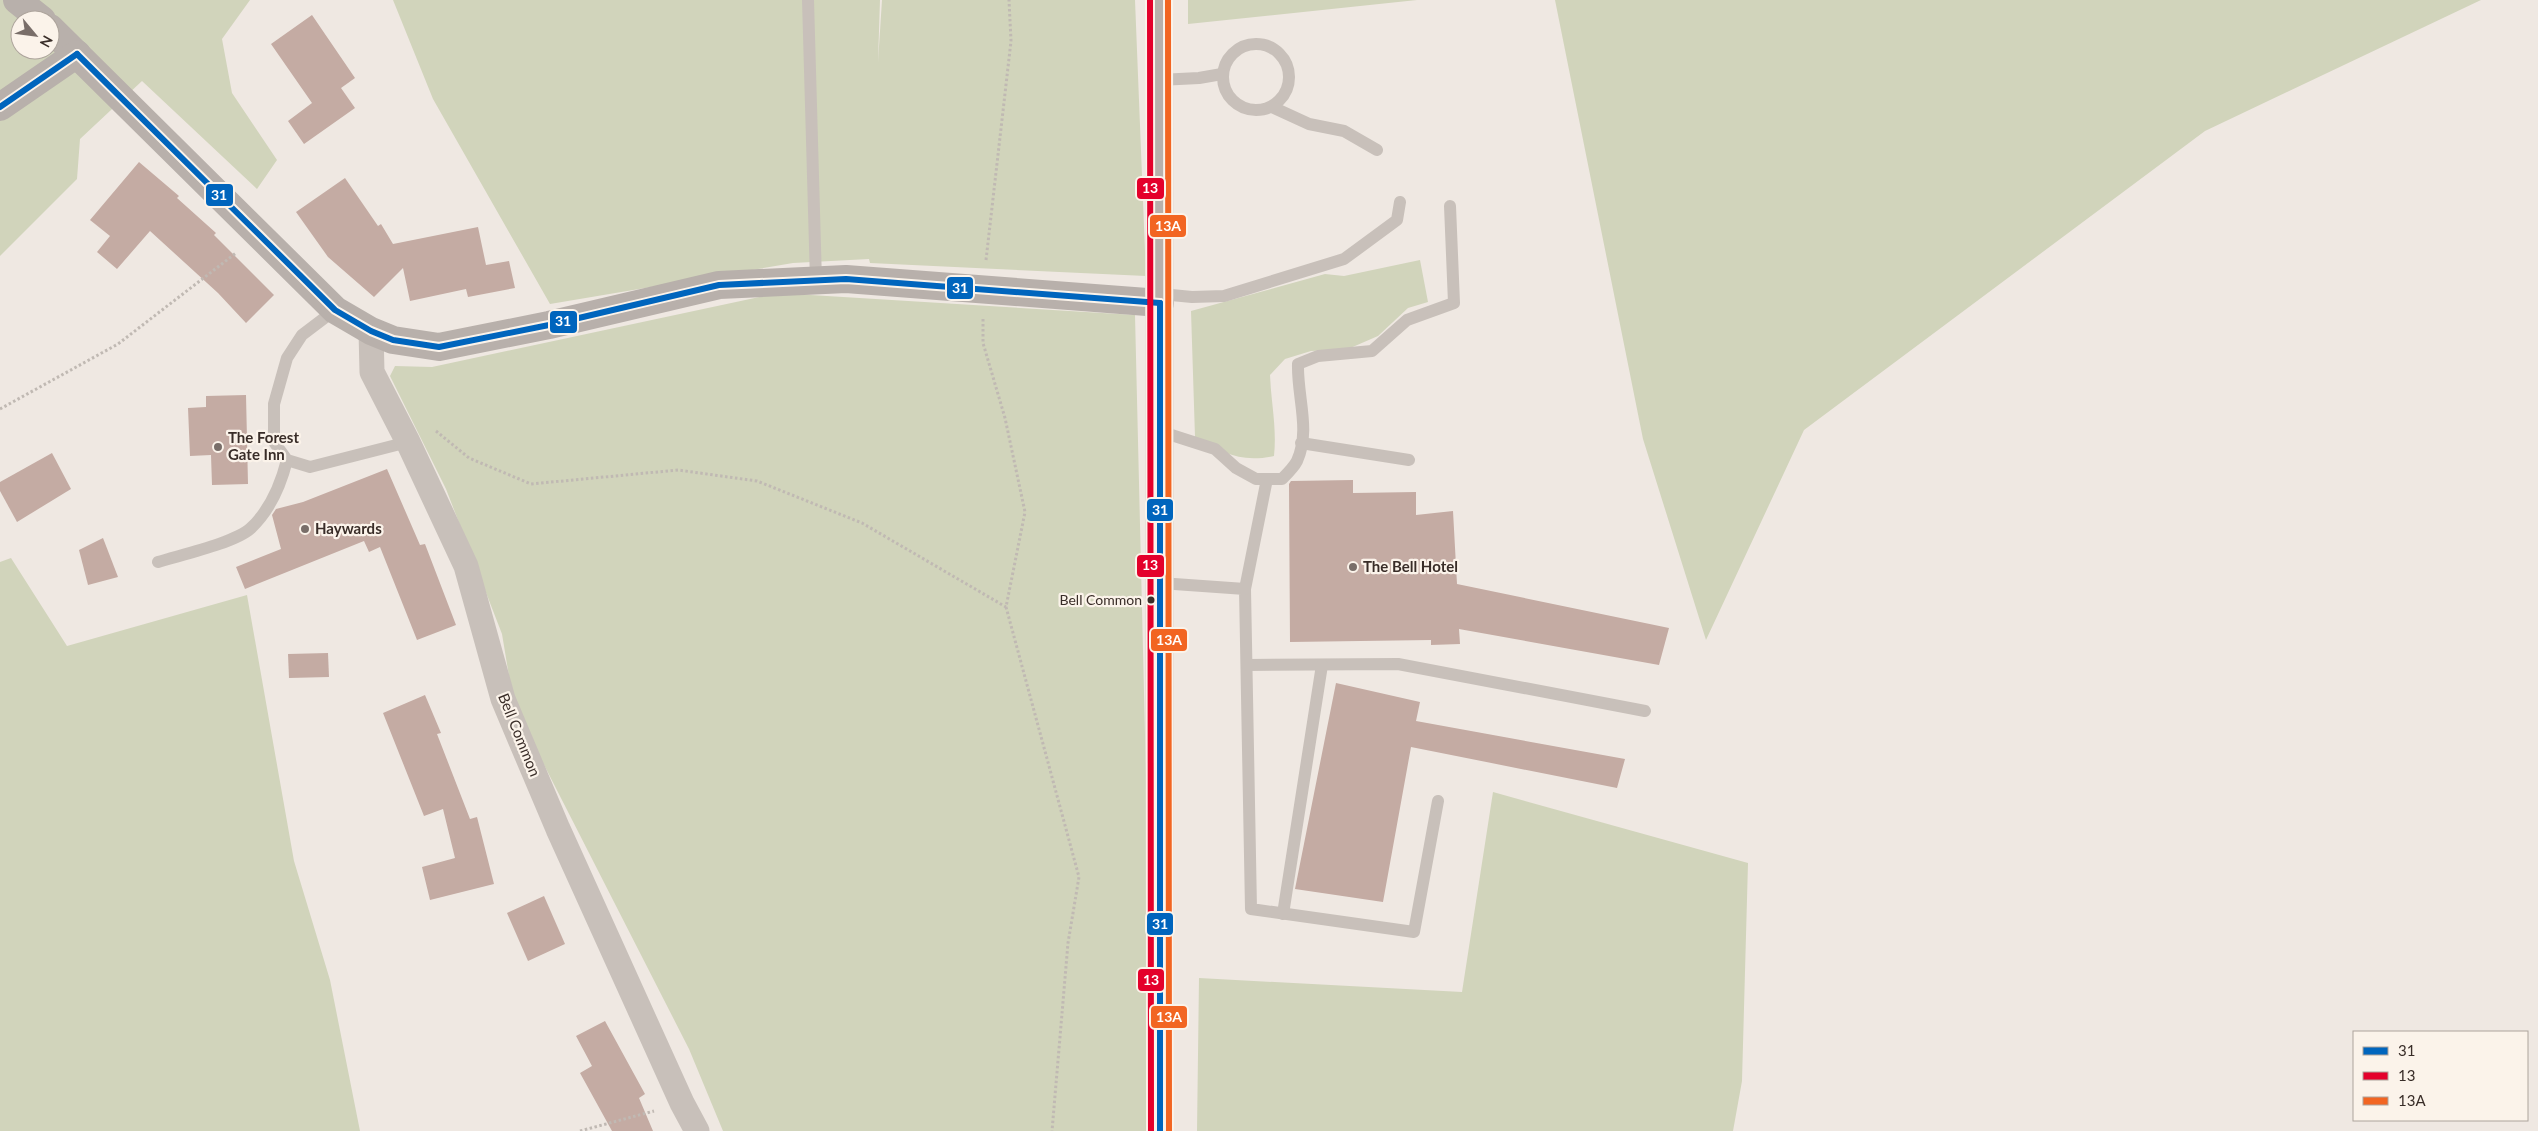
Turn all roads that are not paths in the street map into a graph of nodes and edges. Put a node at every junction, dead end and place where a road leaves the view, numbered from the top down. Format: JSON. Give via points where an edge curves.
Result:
{"nodes":[{"id":1,"x":17,"y":0,"type":"edge"},
{"id":2,"x":808,"y":0,"type":"edge"},
{"id":3,"x":1159,"y":0,"type":"edge"},
{"id":4,"x":30,"y":10,"type":"edge"},
{"id":5,"x":60,"y":38,"type":"edge"},
{"id":6,"x":77,"y":54,"type":"junction"},
{"id":7,"x":1222,"y":74,"type":"junction"},
{"id":8,"x":1159,"y":80,"type":"junction"},
{"id":9,"x":0,"y":107,"type":"edge"},
{"id":10,"x":1272,"y":107,"type":"junction"},
{"id":11,"x":1377,"y":150,"type":"dead end"},
{"id":12,"x":1400,"y":202,"type":"dead end"},
{"id":13,"x":1450,"y":206,"type":"dead end"},
{"id":14,"x":816,"y":280,"type":"junction"},
{"id":15,"x":1160,"y":299,"type":"junction"},
{"id":16,"x":335,"y":310,"type":"junction"},
{"id":17,"x":371,"y":332,"type":"junction"},
{"id":18,"x":1159,"y":431,"type":"junction"},
{"id":19,"x":408,"y":442,"type":"junction"},
{"id":20,"x":1301,"y":443,"type":"junction"},
{"id":21,"x":287,"y":460,"type":"junction"},
{"id":22,"x":1409,"y":460,"type":"dead end"},
{"id":23,"x":1267,"y":479,"type":"junction"},
{"id":24,"x":158,"y":562,"type":"dead end"},
{"id":25,"x":1160,"y":583,"type":"junction"},
{"id":26,"x":1245,"y":589,"type":"junction"},
{"id":27,"x":1247,"y":665,"type":"junction"},
{"id":28,"x":1322,"y":665,"type":"junction"},
{"id":29,"x":1645,"y":711,"type":"dead end"},
{"id":30,"x":1438,"y":800,"type":"dead end"},
{"id":31,"x":1283,"y":914,"type":"junction"},
{"id":32,"x":697,"y":1131,"type":"edge"},
{"id":33,"x":1160,"y":1131,"type":"edge"}],
"edges":[{"from":1,"to":4,"type":"street"},
{"from":2,"to":14,"type":"lane"},
{"from":3,"to":8,"type":"street"},
{"from":5,"to":6,"type":"street"},
{"from":6,"to":9,"type":"street"},
{"from":6,"to":16,"type":"street"},
{"from":7,"to":8,"type":"lane"},
{"from":7,"to":10,"type":"lane","via":[[1227,94],[1238,105],[1252,111]]},
{"from":7,"to":10,"type":"lane","via":[[1230,56],[1246,45],[1265,45],[1274,49],[1286,64],[1289,83],[1286,92]]},
{"from":8,"to":15,"type":"street"},
{"from":10,"to":11,"type":"lane","via":[[1309,124],[1344,130]]},
{"from":12,"to":15,"type":"lane","via":[[1397,220],[1344,259],[1224,296]]},
{"from":13,"to":20,"type":"lane","via":[[1454,303],[1407,320],[1372,351],[1318,356],[1298,364],[1297,386],[1305,424]]},
{"from":14,"to":15,"type":"street","via":[[846,279]]},
{"from":14,"to":17,"type":"street","via":[[720,285],[439,347],[393,340]]},
{"from":15,"to":18,"type":"street"},
{"from":16,"to":17,"type":"street"},
{"from":16,"to":21,"type":"lane","via":[[302,336],[288,358],[274,404],[274,442]]},
{"from":17,"to":19,"type":"street","name":"Bell Common","via":[[372,372]]},
{"from":18,"to":23,"type":"lane","via":[[1215,449],[1236,468],[1256,479]]},
{"from":18,"to":25,"type":"street"},
{"from":19,"to":21,"type":"lane","via":[[310,467]]},
{"from":19,"to":32,"type":"street","name":"Bell Common","via":[[466,566],[503,699],[558,830]]},
{"from":20,"to":22,"type":"lane"},
{"from":20,"to":23,"type":"lane","via":[[1297,461],[1282,479]]},
{"from":21,"to":24,"type":"lane","via":[[281,484],[251,528],[235,538]]},
{"from":23,"to":26,"type":"lane"},
{"from":25,"to":26,"type":"lane"},
{"from":25,"to":33,"type":"street"},
{"from":26,"to":27,"type":"lane"},
{"from":27,"to":28,"type":"lane"},
{"from":27,"to":31,"type":"lane","via":[[1251,909]]},
{"from":28,"to":29,"type":"lane","via":[[1398,664]]},
{"from":28,"to":31,"type":"lane"},
{"from":30,"to":31,"type":"lane","via":[[1414,932]]}]}
